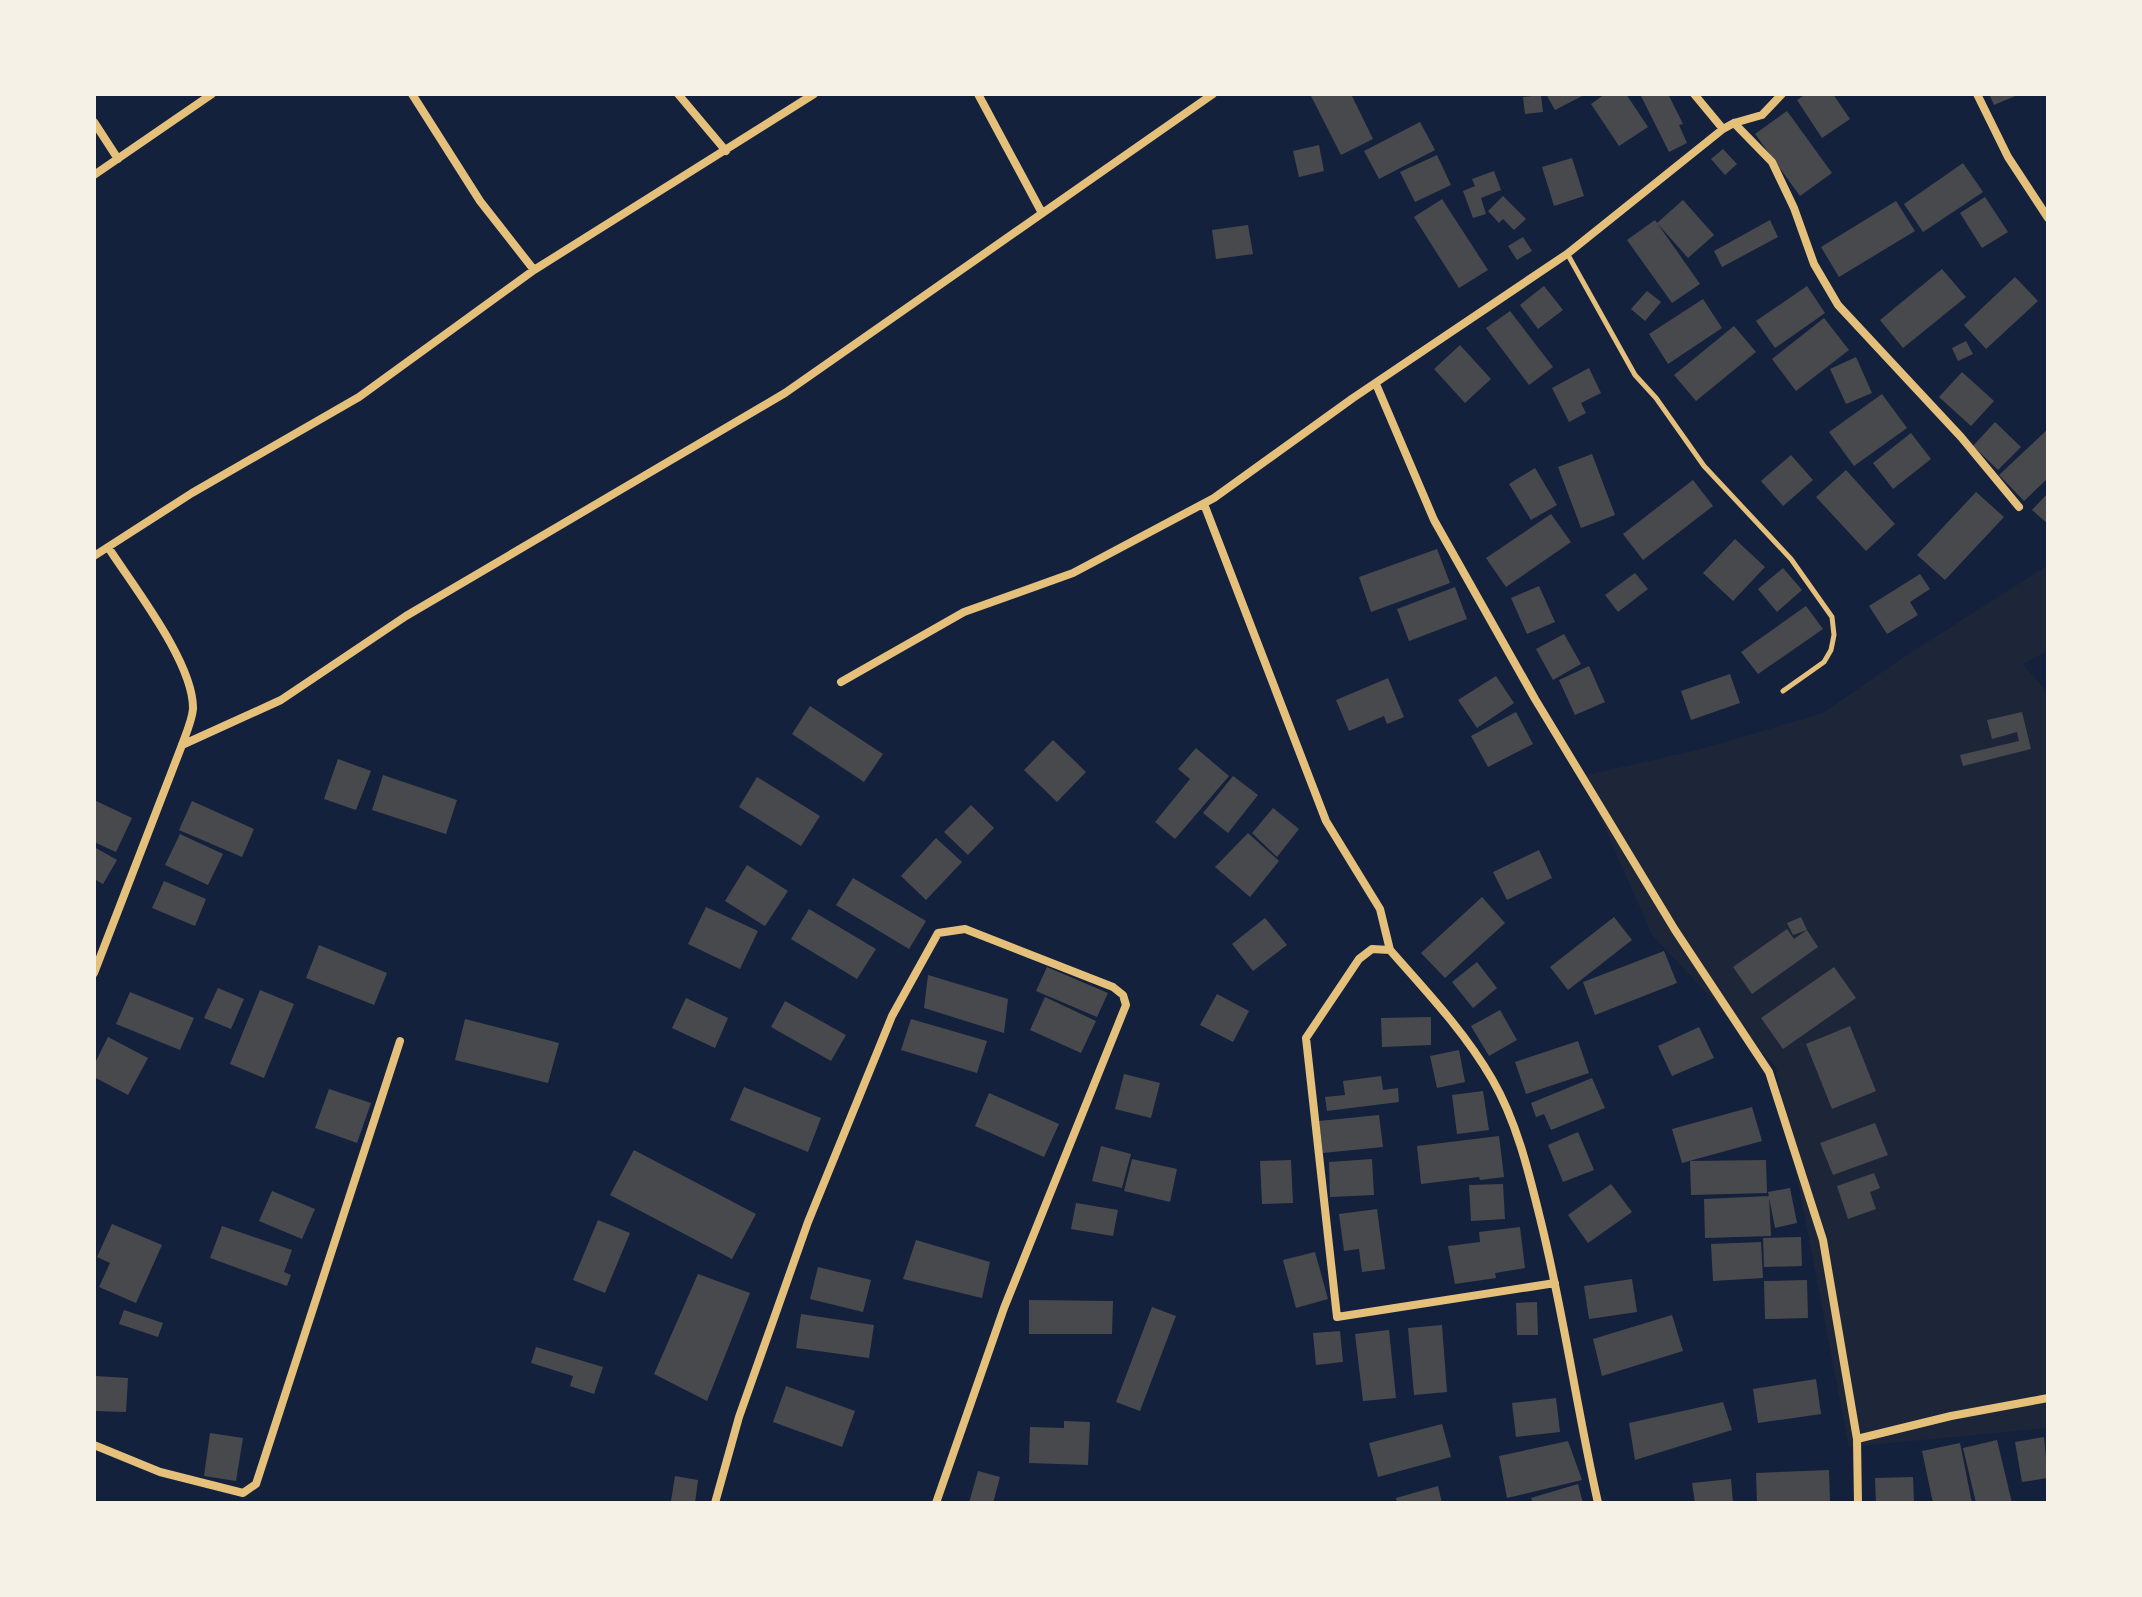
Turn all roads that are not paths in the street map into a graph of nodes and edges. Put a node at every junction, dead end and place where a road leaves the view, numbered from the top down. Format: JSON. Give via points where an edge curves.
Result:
{"nodes":[{"id":1,"x":212,"y":94,"type":"edge"},
{"id":2,"x":412,"y":94,"type":"edge"},
{"id":3,"x":678,"y":94,"type":"edge"},
{"id":4,"x":814,"y":94,"type":"edge"},
{"id":5,"x":978,"y":94,"type":"edge"},
{"id":6,"x":1213,"y":94,"type":"edge"},
{"id":7,"x":1694,"y":94,"type":"edge"},
{"id":8,"x":1782,"y":94,"type":"edge"},
{"id":9,"x":1977,"y":94,"type":"edge"},
{"id":10,"x":94,"y":122,"type":"edge"},
{"id":11,"x":1734,"y":123,"type":"junction"},
{"id":12,"x":1723,"y":129,"type":"junction"},
{"id":13,"x":726,"y":151,"type":"junction"},
{"id":14,"x":118,"y":159,"type":"junction"},
{"id":15,"x":94,"y":175,"type":"edge"},
{"id":16,"x":1042,"y":213,"type":"junction"},
{"id":17,"x":2048,"y":218,"type":"edge"},
{"id":18,"x":1567,"y":254,"type":"junction"},
{"id":19,"x":534,"y":270,"type":"junction"},
{"id":20,"x":1376,"y":384,"type":"junction"},
{"id":21,"x":1204,"y":504,"type":"junction"},
{"id":22,"x":2019,"y":507,"type":"dead end"},
{"id":23,"x":108,"y":547,"type":"junction"},
{"id":24,"x":94,"y":556,"type":"edge"},
{"id":25,"x":841,"y":682,"type":"dead end"},
{"id":26,"x":1783,"y":691,"type":"dead end"},
{"id":27,"x":182,"y":745,"type":"junction"},
{"id":28,"x":1390,"y":950,"type":"junction"},
{"id":29,"x":94,"y":973,"type":"edge"},
{"id":30,"x":400,"y":1041,"type":"dead end"},
{"id":31,"x":1555,"y":1283,"type":"junction"},
{"id":32,"x":2048,"y":1398,"type":"edge"},
{"id":33,"x":1857,"y":1439,"type":"junction"},
{"id":34,"x":94,"y":1445,"type":"edge"},
{"id":35,"x":715,"y":1503,"type":"edge"},
{"id":36,"x":936,"y":1503,"type":"edge"},
{"id":37,"x":1598,"y":1503,"type":"edge"},
{"id":38,"x":1858,"y":1503,"type":"edge"}],
"edges":[{"from":1,"to":14,"type":"street"},
{"from":2,"to":19,"type":"street","via":[[480,201]]},
{"from":3,"to":13,"type":"street"},
{"from":4,"to":13,"type":"street"},
{"from":5,"to":16,"type":"street"},
{"from":6,"to":16,"type":"street"},
{"from":7,"to":12,"type":"street"},
{"from":8,"to":11,"type":"street","via":[[1762,115]]},
{"from":9,"to":17,"type":"street","via":[[2008,157]]},
{"from":10,"to":14,"type":"street"},
{"from":11,"to":12,"type":"street"},
{"from":11,"to":22,"type":"street","via":[[1772,162],[1814,264],[1838,305]]},
{"from":12,"to":18,"type":"street"},
{"from":13,"to":19,"type":"street"},
{"from":14,"to":15,"type":"street"},
{"from":16,"to":27,"type":"street","via":[[785,393],[406,616],[281,700]]},
{"from":18,"to":20,"type":"street"},
{"from":18,"to":26,"type":"lane","via":[[1635,375],[1704,466],[1791,559],[1832,617],[1834,635],[1824,662]]},
{"from":19,"to":23,"type":"street","via":[[359,397]]},
{"from":20,"to":21,"type":"street"},
{"from":20,"to":33,"type":"street","via":[[1434,520],[1535,699],[1675,930],[1769,1072],[1823,1240]]},
{"from":21,"to":25,"type":"street","via":[[1073,573],[964,612]]},
{"from":21,"to":28,"type":"street","via":[[1326,821],[1380,909]]},
{"from":23,"to":24,"type":"street"},
{"from":23,"to":27,"type":"street","via":[[178,656],[188,681],[193,710]]},
{"from":27,"to":29,"type":"street"},
{"from":28,"to":31,"type":"street","via":[[1446,1014],[1493,1080],[1525,1155]]},
{"from":28,"to":31,"type":"street","via":[[1372,949],[1359,959],[1306,1038],[1337,1317]]},
{"from":30,"to":34,"type":"street","via":[[256,1484],[243,1493],[160,1472]]},
{"from":31,"to":37,"type":"street"},
{"from":32,"to":33,"type":"street"},
{"from":33,"to":38,"type":"street"},
{"from":35,"to":36,"type":"street","via":[[739,1417],[808,1222],[892,1016],[938,933],[965,929],[1113,987],[1126,1005],[1004,1308]]}]}
